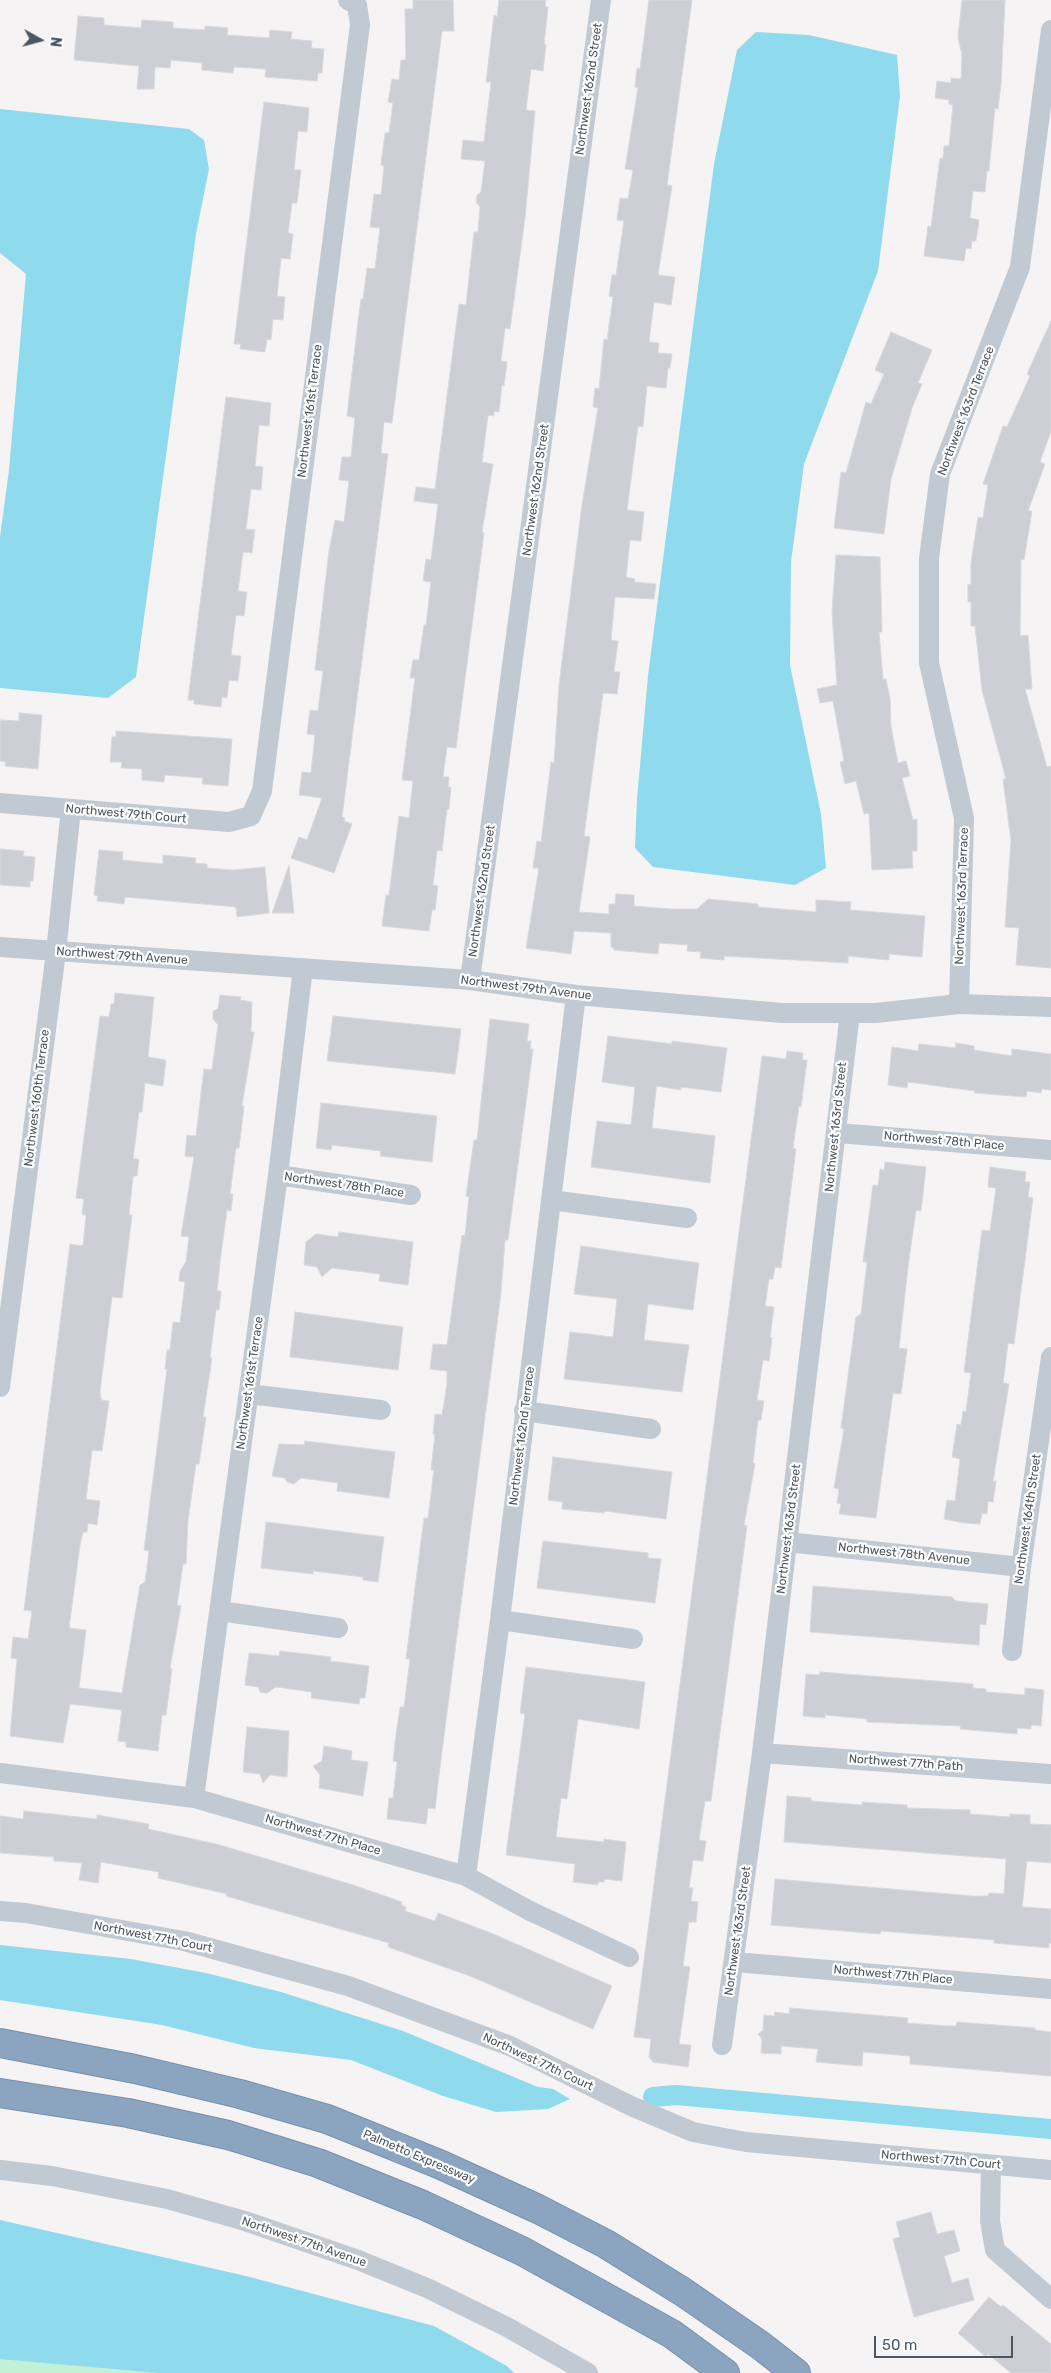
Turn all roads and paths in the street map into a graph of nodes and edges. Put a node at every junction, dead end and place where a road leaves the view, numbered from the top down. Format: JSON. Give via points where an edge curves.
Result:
{"nodes":[{"id":1,"x":601,"y":0,"type":"edge"},
{"id":2,"x":352,"y":2,"type":"edge"},
{"id":3,"x":1051,"y":30,"type":"edge"},
{"id":4,"x":0,"y":803,"type":"edge"},
{"id":5,"x":71,"y":809,"type":"junction"},
{"id":6,"x":251,"y":816,"type":"joint"},
{"id":7,"x":0,"y":947,"type":"edge"},
{"id":8,"x":56,"y":952,"type":"junction"},
{"id":9,"x":303,"y":968,"type":"junction"},
{"id":10,"x":470,"y":980,"type":"junction"},
{"id":11,"x":576,"y":996,"type":"junction"},
{"id":12,"x":958,"y":1004,"type":"junction"},
{"id":13,"x":1051,"y":1007,"type":"edge"},
{"id":14,"x":850,"y":1013,"type":"junction"},
{"id":15,"x":837,"y":1133,"type":"junction"},
{"id":16,"x":1051,"y":1150,"type":"edge"},
{"id":17,"x":278,"y":1176,"type":"junction"},
{"id":18,"x":411,"y":1195,"type":"dead end"},
{"id":19,"x":551,"y":1200,"type":"junction"},
{"id":20,"x":687,"y":1218,"type":"dead end"},
{"id":21,"x":1051,"y":1357,"type":"edge"},
{"id":22,"x":0,"y":1386,"type":"edge"},
{"id":23,"x":249,"y":1394,"type":"junction"},
{"id":24,"x":381,"y":1410,"type":"dead end"},
{"id":25,"x":524,"y":1411,"type":"junction"},
{"id":26,"x":651,"y":1429,"type":"dead end"},
{"id":27,"x":787,"y":1542,"type":"junction"},
{"id":28,"x":1021,"y":1567,"type":"junction"},
{"id":29,"x":220,"y":1611,"type":"junction"},
{"id":30,"x":500,"y":1620,"type":"junction"},
{"id":31,"x":338,"y":1628,"type":"dead end"},
{"id":32,"x":633,"y":1638,"type":"dead end"},
{"id":33,"x":1012,"y":1651,"type":"dead end"},
{"id":34,"x":762,"y":1752,"type":"junction"},
{"id":35,"x":0,"y":1773,"type":"edge"},
{"id":36,"x":1051,"y":1774,"type":"edge"},
{"id":37,"x":194,"y":1798,"type":"junction"},
{"id":38,"x":466,"y":1876,"type":"junction"},
{"id":39,"x":0,"y":1911,"type":"edge"},
{"id":40,"x":629,"y":1957,"type":"dead end"},
{"id":41,"x":735,"y":1962,"type":"junction"},
{"id":42,"x":1051,"y":1989,"type":"edge"},
{"id":43,"x":0,"y":2043,"type":"edge"},
{"id":44,"x":722,"y":2045,"type":"dead end"},
{"id":45,"x":0,"y":2093,"type":"edge"},
{"id":46,"x":991,"y":2165,"type":"junction"},
{"id":47,"x":0,"y":2170,"type":"edge"},
{"id":48,"x":1051,"y":2170,"type":"edge"},
{"id":49,"x":1051,"y":2300,"type":"edge"},
{"id":50,"x":588,"y":2373,"type":"edge"},
{"id":51,"x":725,"y":2373,"type":"edge"},
{"id":52,"x":796,"y":2373,"type":"edge"}],
"edges":[{"from":1,"to":10,"type":"street","name":"Northwest 162nd Street"},
{"from":2,"to":6,"type":"street","name":"Northwest 161st Terrace","via":[[360,25],[262,791]]},
{"from":3,"to":12,"type":"street","name":"Northwest 163rd Terrace","via":[[1020,267],[940,474],[929,558],[929,662],[964,818]]},
{"from":4,"to":5,"type":"street","name":"Northwest 79th Court"},
{"from":5,"to":6,"type":"street","name":"Northwest 79th Court","via":[[229,822]]},
{"from":5,"to":8,"type":"street","name":"Northwest 160th Terrace"},
{"from":7,"to":8,"type":"street","name":"Northwest 79th Avenue"},
{"from":8,"to":9,"type":"street","name":"Northwest 79th Avenue"},
{"from":8,"to":22,"type":"street","name":"Northwest 160th Terrace"},
{"from":9,"to":10,"type":"street","name":"Northwest 79th Avenue"},
{"from":9,"to":17,"type":"street","name":"Northwest 161st Terrace"},
{"from":10,"to":11,"type":"street","name":"Northwest 79th Avenue"},
{"from":11,"to":14,"type":"street","name":"Northwest 79th Avenue","via":[[782,1013]]},
{"from":11,"to":19,"type":"street","name":"Northwest 162nd Terrace"},
{"from":12,"to":13,"type":"street","name":"Northwest 79th Avenue"},
{"from":12,"to":14,"type":"street","name":"Northwest 79th Avenue"},
{"from":14,"to":15,"type":"street","name":"Northwest 163rd Street"},
{"from":15,"to":16,"type":"street","name":"Northwest 78th Place"},
{"from":15,"to":27,"type":"street","name":"Northwest 163rd Street"},
{"from":17,"to":18,"type":"street","name":"Northwest 78th Place"},
{"from":17,"to":23,"type":"street","name":"Northwest 161st Terrace"},
{"from":19,"to":20,"type":"street"},
{"from":19,"to":25,"type":"street","name":"Northwest 162nd Terrace"},
{"from":21,"to":28,"type":"street","name":"Northwest 164th Street"},
{"from":23,"to":24,"type":"street"},
{"from":23,"to":29,"type":"street","name":"Northwest 161st Terrace"},
{"from":25,"to":26,"type":"street"},
{"from":25,"to":30,"type":"street","name":"Northwest 162nd Terrace"},
{"from":27,"to":28,"type":"street","name":"Northwest 78th Avenue"},
{"from":27,"to":34,"type":"street","name":"Northwest 163rd Street"},
{"from":28,"to":33,"type":"street","name":"Northwest 164th Street"},
{"from":29,"to":31,"type":"street"},
{"from":29,"to":37,"type":"street","name":"Northwest 161st Terrace"},
{"from":30,"to":32,"type":"street"},
{"from":30,"to":38,"type":"street","name":"Northwest 162nd Terrace"},
{"from":34,"to":36,"type":"street","name":"Northwest 77th Path"},
{"from":34,"to":41,"type":"street","name":"Northwest 163rd Street"},
{"from":35,"to":37,"type":"street","name":"Northwest 77th Place"},
{"from":37,"to":38,"type":"street","name":"Northwest 77th Place"},
{"from":38,"to":40,"type":"street","name":"Northwest 77th Place","via":[[530,1911]]},
{"from":39,"to":46,"type":"street","name":"Northwest 77th Court","via":[[184,1941],[348,1986],[510,2046],[631,2106],[693,2132],[746,2142]]},
{"from":41,"to":42,"type":"street","name":"Northwest 77th Place"},
{"from":41,"to":44,"type":"street","name":"Northwest 163rd Street"},
{"from":43,"to":52,"type":"highway","name":"Palmetto Expressway","via":[[135,2069],[240,2094],[328,2119],[439,2164],[606,2244],[691,2297]]},
{"from":45,"to":51,"type":"highway","via":[[128,2114],[228,2135],[327,2166],[522,2250],[672,2334]]},
{"from":46,"to":48,"type":"street","name":"Northwest 77th Court"},
{"from":46,"to":49,"type":"street","via":[[990,2221],[995,2250]]},
{"from":47,"to":50,"type":"street","name":"Northwest 77th Avenue","via":[[52,2176],[167,2199],[245,2221],[358,2260],[427,2288],[507,2327]]}]}
